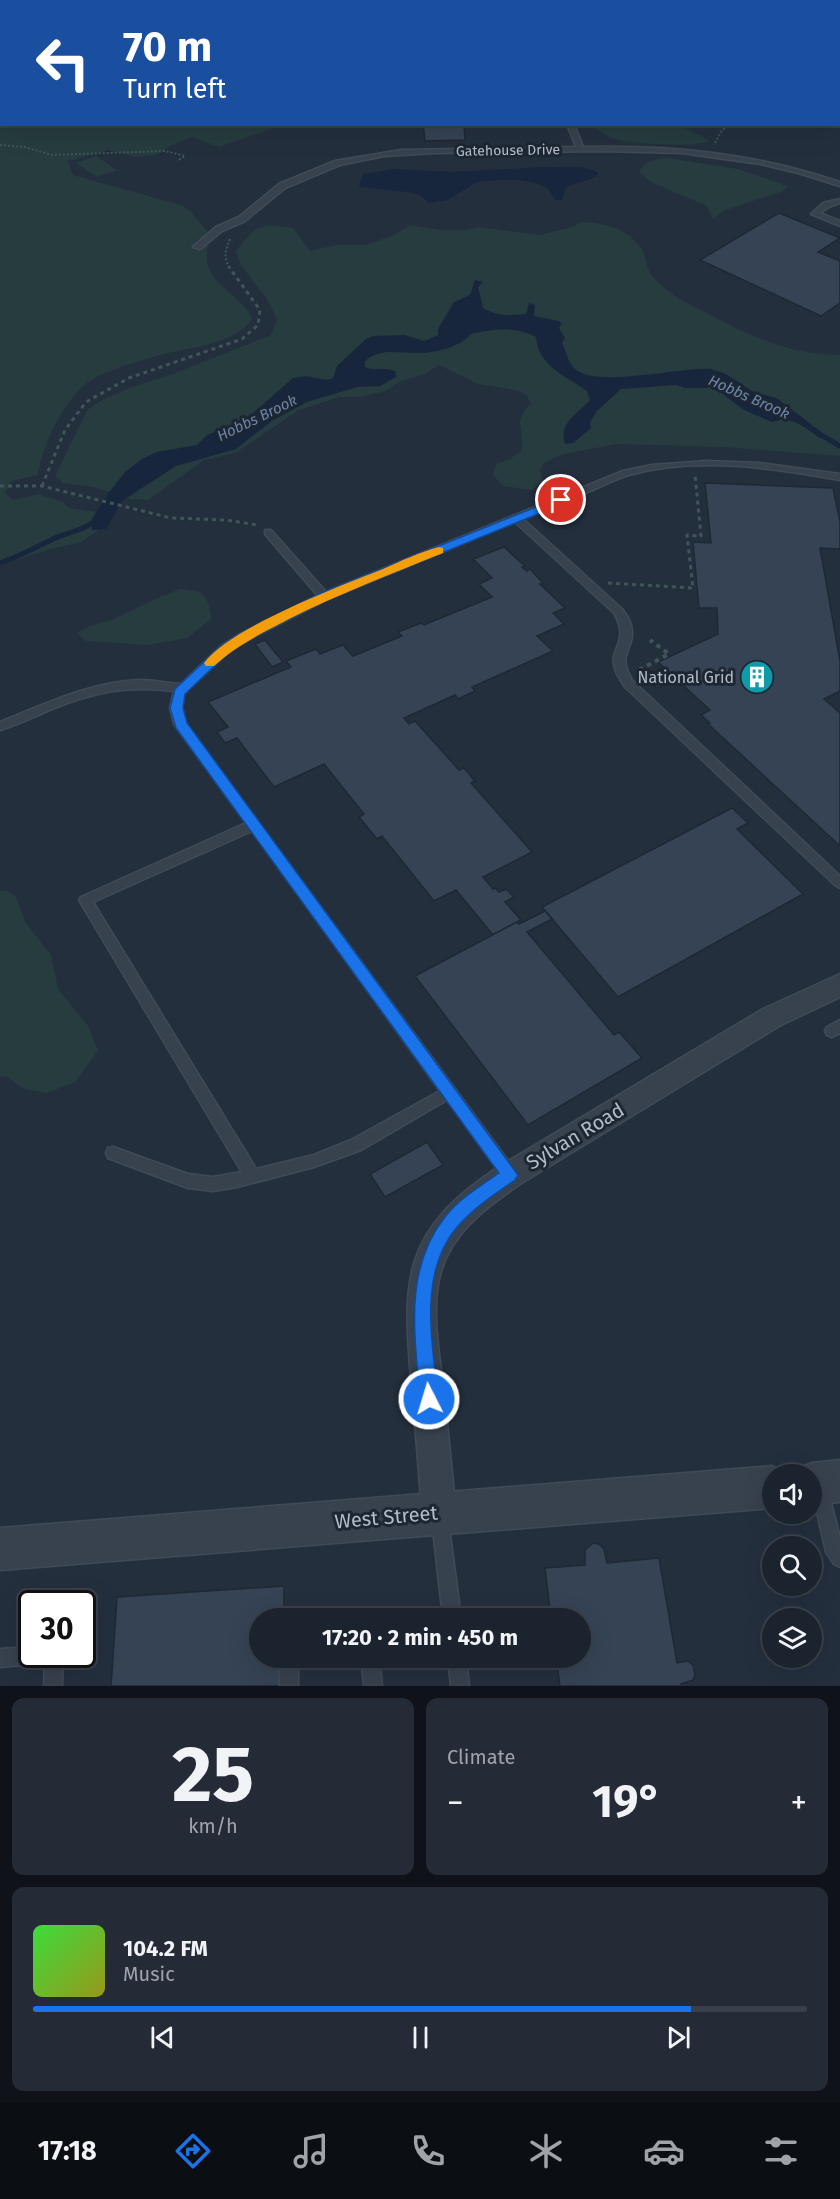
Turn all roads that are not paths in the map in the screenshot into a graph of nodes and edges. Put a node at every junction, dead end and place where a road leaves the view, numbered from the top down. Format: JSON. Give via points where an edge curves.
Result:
{"nodes":[{"id":1,"x":571,"y":126,"type":"edge"},
{"id":2,"x":580,"y":148,"type":"junction"},
{"id":3,"x":840,"y":184,"type":"edge"},
{"id":4,"x":840,"y":190,"type":"edge"},
{"id":5,"x":840,"y":201,"type":"edge"},
{"id":6,"x":840,"y":224,"type":"edge"},
{"id":7,"x":197,"y":247,"type":"dead end"},
{"id":8,"x":840,"y":477,"type":"edge"},
{"id":9,"x":518,"y":519,"type":"junction"},
{"id":10,"x":268,"y":532,"type":"road end"},
{"id":11,"x":324,"y":597,"type":"junction"},
{"id":12,"x":184,"y":688,"type":"junction"},
{"id":13,"x":0,"y":726,"type":"edge"},
{"id":14,"x":254,"y":825,"type":"junction"},
{"id":15,"x":840,"y":883,"type":"edge"},
{"id":16,"x":840,"y":985,"type":"edge"},
{"id":17,"x":450,"y":1092,"type":"junction"},
{"id":18,"x":113,"y":1153,"type":"dead end"},
{"id":19,"x":510,"y":1175,"type":"junction"},
{"id":20,"x":252,"y":1176,"type":"junction"},
{"id":21,"x":823,"y":1483,"type":"edge"},
{"id":22,"x":762,"y":1488,"type":"edge"},
{"id":23,"x":439,"y":1513,"type":"junction"},
{"id":24,"x":0,"y":1549,"type":"edge"},
{"id":25,"x":840,"y":1558,"type":"edge"},
{"id":26,"x":451,"y":1608,"type":"edge"},
{"id":27,"x":18,"y":1657,"type":"edge"},
{"id":28,"x":0,"y":1658,"type":"edge"},
{"id":29,"x":52,"y":1668,"type":"edge"},
{"id":30,"x":289,"y":1668,"type":"edge"},
{"id":31,"x":371,"y":1668,"type":"edge"},
{"id":32,"x":458,"y":1668,"type":"edge"},
{"id":33,"x":53,"y":1686,"type":"edge"},
{"id":34,"x":289,"y":1686,"type":"edge"},
{"id":35,"x":373,"y":1686,"type":"edge"},
{"id":36,"x":460,"y":1686,"type":"edge"}],
"edges":[{"from":1,"to":2,"type":"lane"},
{"from":2,"to":3,"type":"lane","name":"Gatehouse Drive","via":[[662,148],[728,155],[798,170]]},
{"from":2,"to":7,"type":"lane","name":"Gatehouse Drive","via":[[366,156],[320,169],[282,186],[242,219],[209,235]]},
{"from":4,"to":5,"type":"lane"},
{"from":5,"to":6,"type":"lane","via":[[815,214]]},
{"from":8,"to":9,"type":"lane","via":[[773,467],[652,466],[626,473]]},
{"from":9,"to":11,"type":"lane"},
{"from":9,"to":15,"type":"lane","via":[[618,611],[626,625],[626,641],[619,657],[628,683]]},
{"from":10,"to":11,"type":"lane"},
{"from":11,"to":12,"type":"lane","via":[[225,649]]},
{"from":12,"to":13,"type":"lane","via":[[138,684],[105,687]]},
{"from":12,"to":14,"type":"lane","via":[[179,692],[176,708],[180,724]]},
{"from":14,"to":17,"type":"lane"},
{"from":14,"to":20,"type":"lane","via":[[85,900]]},
{"from":16,"to":19,"type":"street","name":"Sylvan Road","via":[[772,1017]]},
{"from":17,"to":19,"type":"lane"},
{"from":17,"to":20,"type":"lane","via":[[356,1144],[314,1161]]},
{"from":18,"to":20,"type":"lane","via":[[188,1181],[213,1184]]},
{"from":19,"to":23,"type":"street","name":"Sylvan Road","via":[[477,1197],[451,1222],[431,1256],[422,1290]]},
{"from":21,"to":25,"type":"lane","via":[[835,1552]]},
{"from":22,"to":23,"type":"street","name":"West Street"},
{"from":23,"to":24,"type":"street","name":"West Street"},
{"from":23,"to":26,"type":"lane"},
{"from":27,"to":28,"type":"lane"},
{"from":29,"to":33,"type":"lane"},
{"from":30,"to":34,"type":"lane"},
{"from":31,"to":35,"type":"lane"},
{"from":32,"to":36,"type":"lane"}]}
